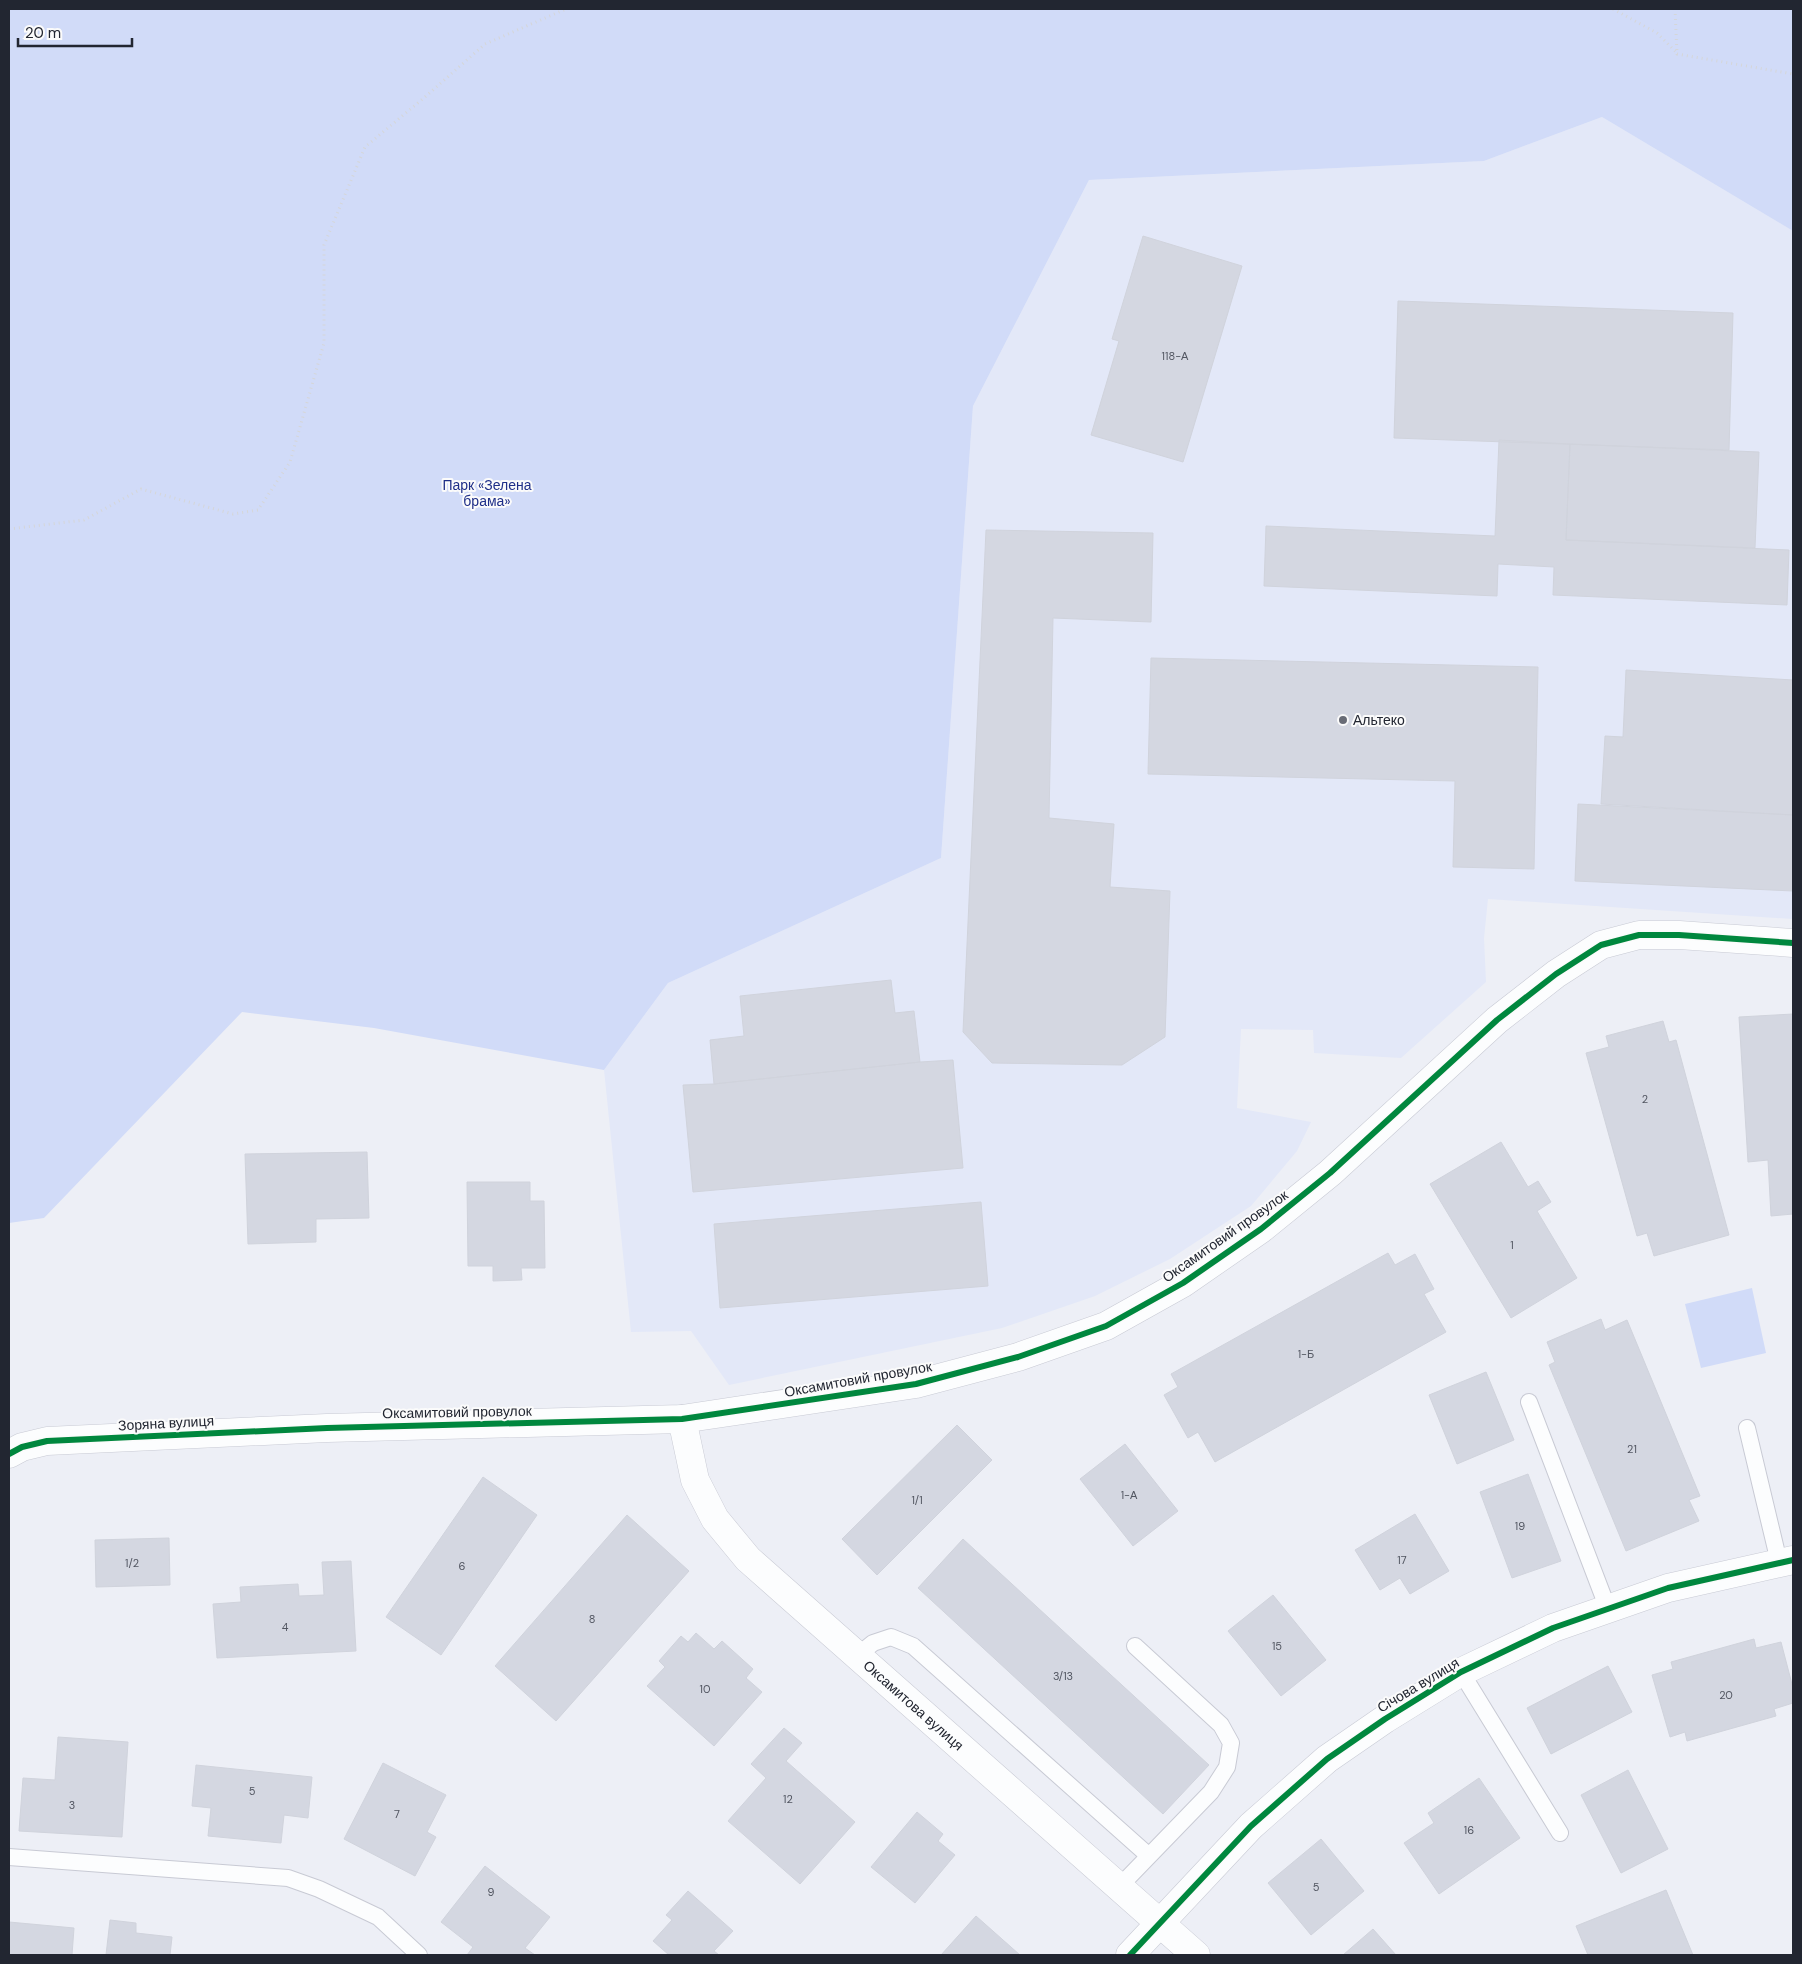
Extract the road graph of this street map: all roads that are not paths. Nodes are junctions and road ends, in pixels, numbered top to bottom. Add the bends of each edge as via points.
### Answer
1 (1793, 943) edge
2 (1528, 1402) dead end
3 (682, 1419) junction
4 (327, 1428) joint
5 (1747, 1428) dead end
6 (9, 1454) edge
7 (1786, 1561) edge
8 (1608, 1609) junction
9 (1135, 1646) dead end
10 (857, 1656) junction
11 (1461, 1672) junction
12 (1560, 1833) dead end
13 (1149, 1856) junction
14 (9, 1857) edge
15 (1119, 1887) junction
16 (1160, 1923) junction
17 (419, 1955) edge
18 (1130, 1955) edge
19 (1196, 1955) edge

1 - 3 street, Оксамитовий провулок via 1639,935 1601,945 1556,974 1496,1020 1330,1173 1261,1229 1184,1284 1106,1326 1018,1358 916,1384
2 - 8 lane
3 - 4 street, Оксамитовий провулок
3 - 10 street, Оксамитова вулиця via 695,1480 715,1519 748,1559
4 - 6 street, Зоряна вулиця via 47,1441
5 - 7 lane
7 - 8 street, Січова вулиця via 1668,1588
8 - 11 street, Січова вулиця via 1553,1628
9 - 13 lane via 1221,1725 1230,1743 1227,1767 1211,1792
10 - 13 lane via 873,1643 890,1637 914,1646
10 - 15 street, Оксамитова вулиця
11 - 12 lane
11 - 16 street, Січова вулиця via 1327,1759 1251,1826
13 - 15 lane
14 - 17 lane via 288,1878 319,1888 378,1917
15 - 16 street, Оксамитова вулиця
16 - 18 street, Січова вулиця
16 - 19 street, Оксамитова вулиця

